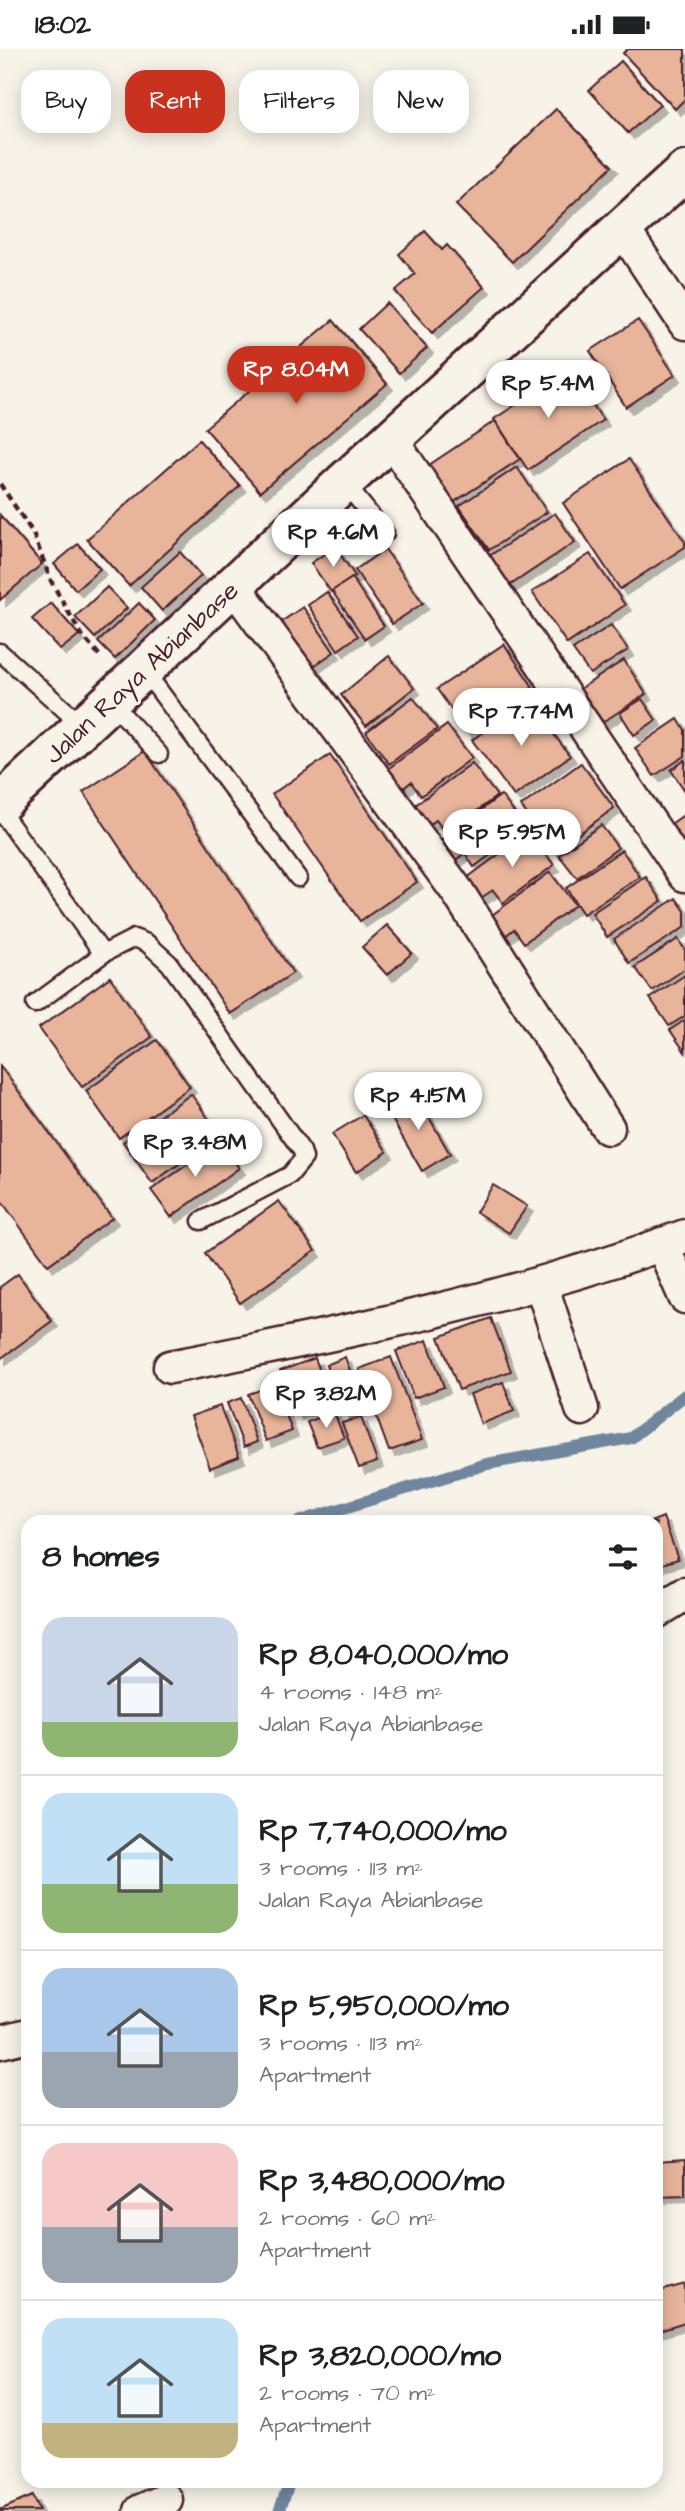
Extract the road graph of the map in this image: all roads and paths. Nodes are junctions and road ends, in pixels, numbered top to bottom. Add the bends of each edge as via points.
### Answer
1 (685, 171) edge
2 (623, 229) junction
3 (685, 323) edge
4 (391, 439) junction
5 (344, 482) junction
6 (0, 484) edge
7 (385, 533) dead end
8 (234, 586) junction
9 (0, 652) edge
10 (116, 697) junction
11 (159, 754) dead end
12 (0, 804) edge
13 (0, 810) edge
14 (685, 875) edge
15 (298, 878) dead end
16 (103, 954) junction
17 (35, 1005) dead end
18 (608, 1128) dead end
19 (201, 1221) dead end
20 (674, 1240) edge
21 (541, 1284) junction
22 (685, 1297) edge
23 (170, 1367) dead end
24 (582, 1409) dead end
25 (685, 1594) edge
26 (663, 1608) edge
27 (21, 2037) edge
28 (0, 2042) edge

1 - 2 main road, Jalan Raya Abianbase
2 - 3 street
2 - 4 main road, Jalan Raya Abianbase
4 - 5 main road, Jalan Raya Abianbase
4 - 14 street
5 - 7 lane
5 - 8 main road, Jalan Raya Abianbase
6 - 10 path via 33,533 51,581
8 - 10 main road, Jalan Raya Abianbase
8 - 18 street via 457,891
9 - 10 lane
10 - 11 lane
10 - 12 main road, Jalan Raya Abianbase
10 - 15 lane
13 - 16 lane
16 - 17 lane
16 - 19 lane via 134,938 169,963 302,1151 304,1158 290,1175
20 - 21 street
20 - 22 street
21 - 23 street via 369,1328
21 - 24 street
25 - 26 street
27 - 28 street

